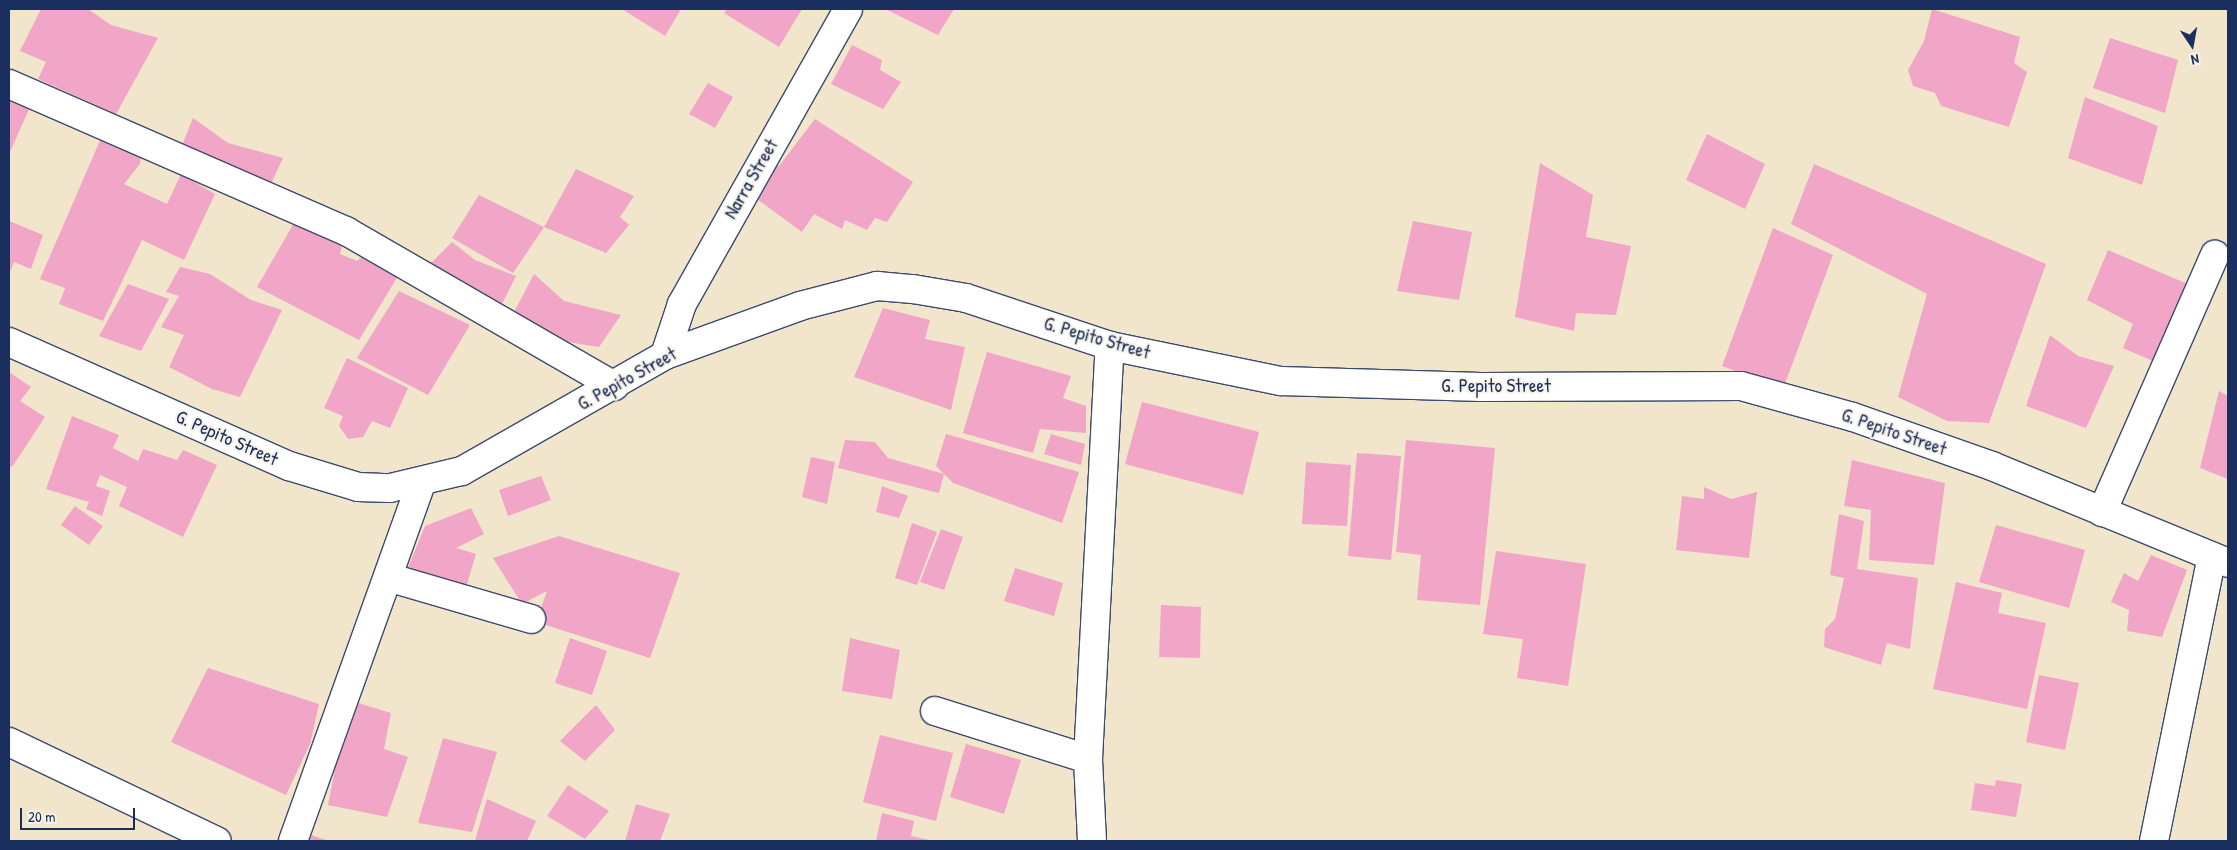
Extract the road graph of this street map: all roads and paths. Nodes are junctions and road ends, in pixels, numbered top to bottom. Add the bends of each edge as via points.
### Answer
1 (848, 9) edge
2 (9, 84) edge
3 (2215, 256) dead end
4 (9, 342) edge
5 (1110, 346) junction
6 (665, 354) junction
7 (614, 386) junction
8 (421, 483) junction
9 (2102, 512) junction
10 (2220, 560) edge
11 (391, 578) junction
12 (531, 619) dead end
13 (935, 710) dead end
14 (9, 742) edge
15 (1088, 758) junction
16 (217, 841) edge
17 (293, 841) edge
18 (1092, 841) edge
19 (2154, 841) edge

1 - 6 street, Narra Street via 682,304
2 - 7 street via 346,231
3 - 9 street
4 - 8 street, G. Pepito Street via 289,466 358,487
5 - 6 street, G. Pepito Street via 966,298 878,286 800,306
5 - 9 street, G. Pepito Street via 1281,381 1481,388 1741,386 1872,424
5 - 15 street
6 - 7 street, G. Pepito Street
7 - 8 street, G. Pepito Street via 462,471
8 - 11 street
9 - 10 street, G. Pepito Street
10 - 19 street
11 - 12 street
11 - 17 street
13 - 15 street
14 - 16 street
15 - 18 street

